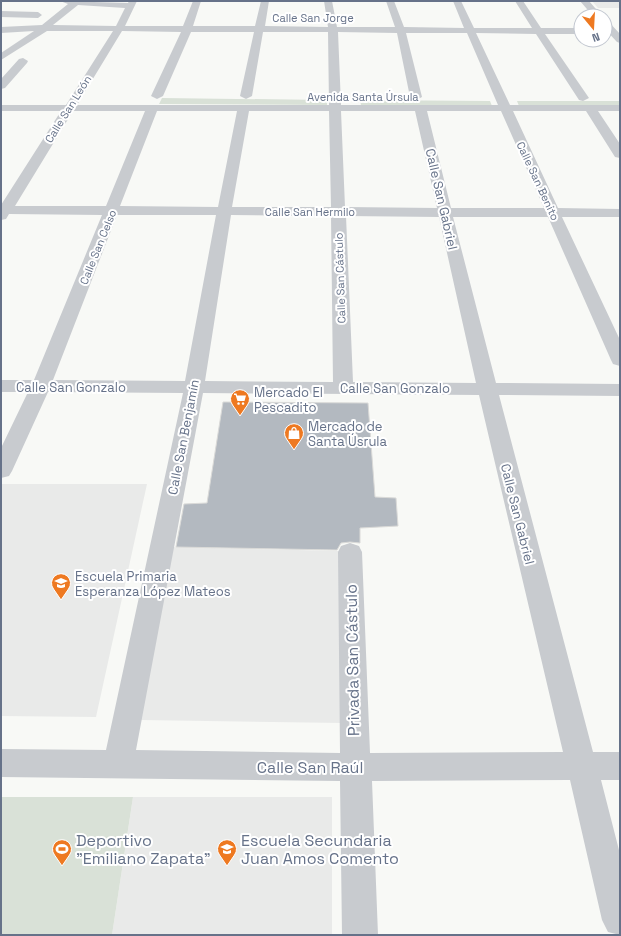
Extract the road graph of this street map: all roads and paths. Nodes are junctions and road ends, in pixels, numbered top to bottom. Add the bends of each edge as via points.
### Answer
1 (64, 1) edge
2 (197, 1) edge
3 (265, 1) edge
4 (328, 1) edge
5 (390, 1) edge
6 (457, 1) edge
7 (519, 1) edge
8 (76, 2) edge
9 (131, 4) edge
10 (12, 8) dead end
11 (2, 14) edge
12 (57, 16) junction
13 (45, 28) junction
14 (118, 29) junction
15 (187, 29) junction
16 (1, 30) edge
17 (259, 30) junction
18 (333, 30) junction
19 (401, 31) junction
20 (471, 31) junction
21 (540, 31) junction
22 (573, 31) edge
23 (613, 32) edge
24 (620, 40) edge
25 (1, 57) edge
26 (23, 61) dead end
27 (1, 86) edge
28 (172, 96) dead end
29 (312, 97) dead end
30 (583, 98) junction
31 (620, 98) edge
32 (246, 99) junction
33 (155, 102) junction
34 (334, 102) junction
35 (418, 102) junction
36 (502, 102) junction
37 (1, 108) edge
38 (68, 108) junction
39 (590, 108) junction
40 (620, 108) edge
41 (620, 154) edge
42 (113, 210) junction
43 (224, 211) junction
44 (2, 212) edge
45 (338, 212) junction
46 (445, 213) junction
47 (553, 213) junction
48 (620, 213) edge
49 (620, 360) edge
50 (1, 386) edge
51 (41, 386) junction
52 (194, 387) junction
53 (343, 388) junction
54 (487, 388) junction
55 (620, 390) edge
56 (1, 471) edge
57 (350, 552) dead end
58 (1, 763) edge
59 (118, 765) junction
60 (581, 766) junction
61 (620, 766) edge
62 (354, 767) junction
63 (620, 920) edge
64 (360, 935) edge

1 - 8 street
2 - 15 street, Calle San Celso
3 - 17 street, Calle San Benjamín
4 - 18 street, Calle San Cástulo
5 - 19 street, Calle San Gabriel
6 - 20 street, Calle San Benito
7 - 21 street
8 - 9 street
8 - 12 street
9 - 14 street, Calle San León
10 - 11 street
11 - 12 street
12 - 13 street
13 - 14 street, Calle San Jorge
13 - 16 street, Calle San Jorge
13 - 25 street
14 - 15 street, Calle San Jorge
14 - 38 street, Calle San León
15 - 17 street, Calle San Jorge
15 - 33 street, Calle San Celso
17 - 18 street, Calle San Jorge
17 - 32 street, Calle San Benjamín
18 - 19 street, Calle San Jorge
18 - 34 street, Calle San Cástulo
19 - 20 street, Calle San Jorge
19 - 35 street, Calle San Gabriel
20 - 21 street, Calle San Jorge
20 - 36 street, Calle San Benito
21 - 22 street, Calle San Jorge
21 - 30 street
23 - 24 street
26 - 27 street
28 - 33 street, Avenida Santa Úrsula
29 - 34 street, Avenida Santa Úrsula
30 - 31 street, Avenida Santa Úrsula
30 - 36 street, Avenida Santa Úrsula
32 - 33 street, Avenida Santa Úrsula
32 - 34 street, Avenida Santa Úrsula
32 - 43 street, Calle San Benjamín
33 - 38 street, Avenida Santa Úrsula
33 - 42 street, Calle San Celso
34 - 35 street, Avenida Santa Úrsula
34 - 45 street, Calle San Cástulo
35 - 36 street, Avenida Santa Úrsula
35 - 46 street, Calle San Gabriel
36 - 39 street, Avenida Santa Úrsula
36 - 47 street, Calle San Benito
37 - 38 street, Avenida Santa Úrsula
38 - 44 street, Calle San León
39 - 40 street, Avenida Santa Úrsula
39 - 41 street
42 - 43 street, Calle San Hermilo
42 - 44 street, Calle San Hermilo
42 - 51 street, Calle San Celso
43 - 45 street, Calle San Hermilo
43 - 52 street, Calle San Benjamín
45 - 46 street, Calle San Hermilo
45 - 53 street, Calle San Cástulo
46 - 47 street, Calle San Hermilo
46 - 54 street, Calle San Gabriel
47 - 48 street, Calle San Hermilo
47 - 49 street, Calle San Benito
50 - 51 street, Calle San Gonzalo
51 - 52 street, Calle San Gonzalo
51 - 56 street, Calle San Celso
52 - 53 street, Calle San Gonzalo
52 - 59 street, Calle San Benjamín
53 - 54 street, Calle San Gonzalo
54 - 55 street, Calle San Gonzalo
54 - 60 street, Calle San Gabriel
57 - 62 street, Privada San Cástulo
58 - 59 street, Calle San Raúl
59 - 62 street, Calle San Raúl
60 - 61 street, Calle San Raúl
60 - 62 street, Calle San Raúl
60 - 63 street, Calle San Gabriel
62 - 64 street

